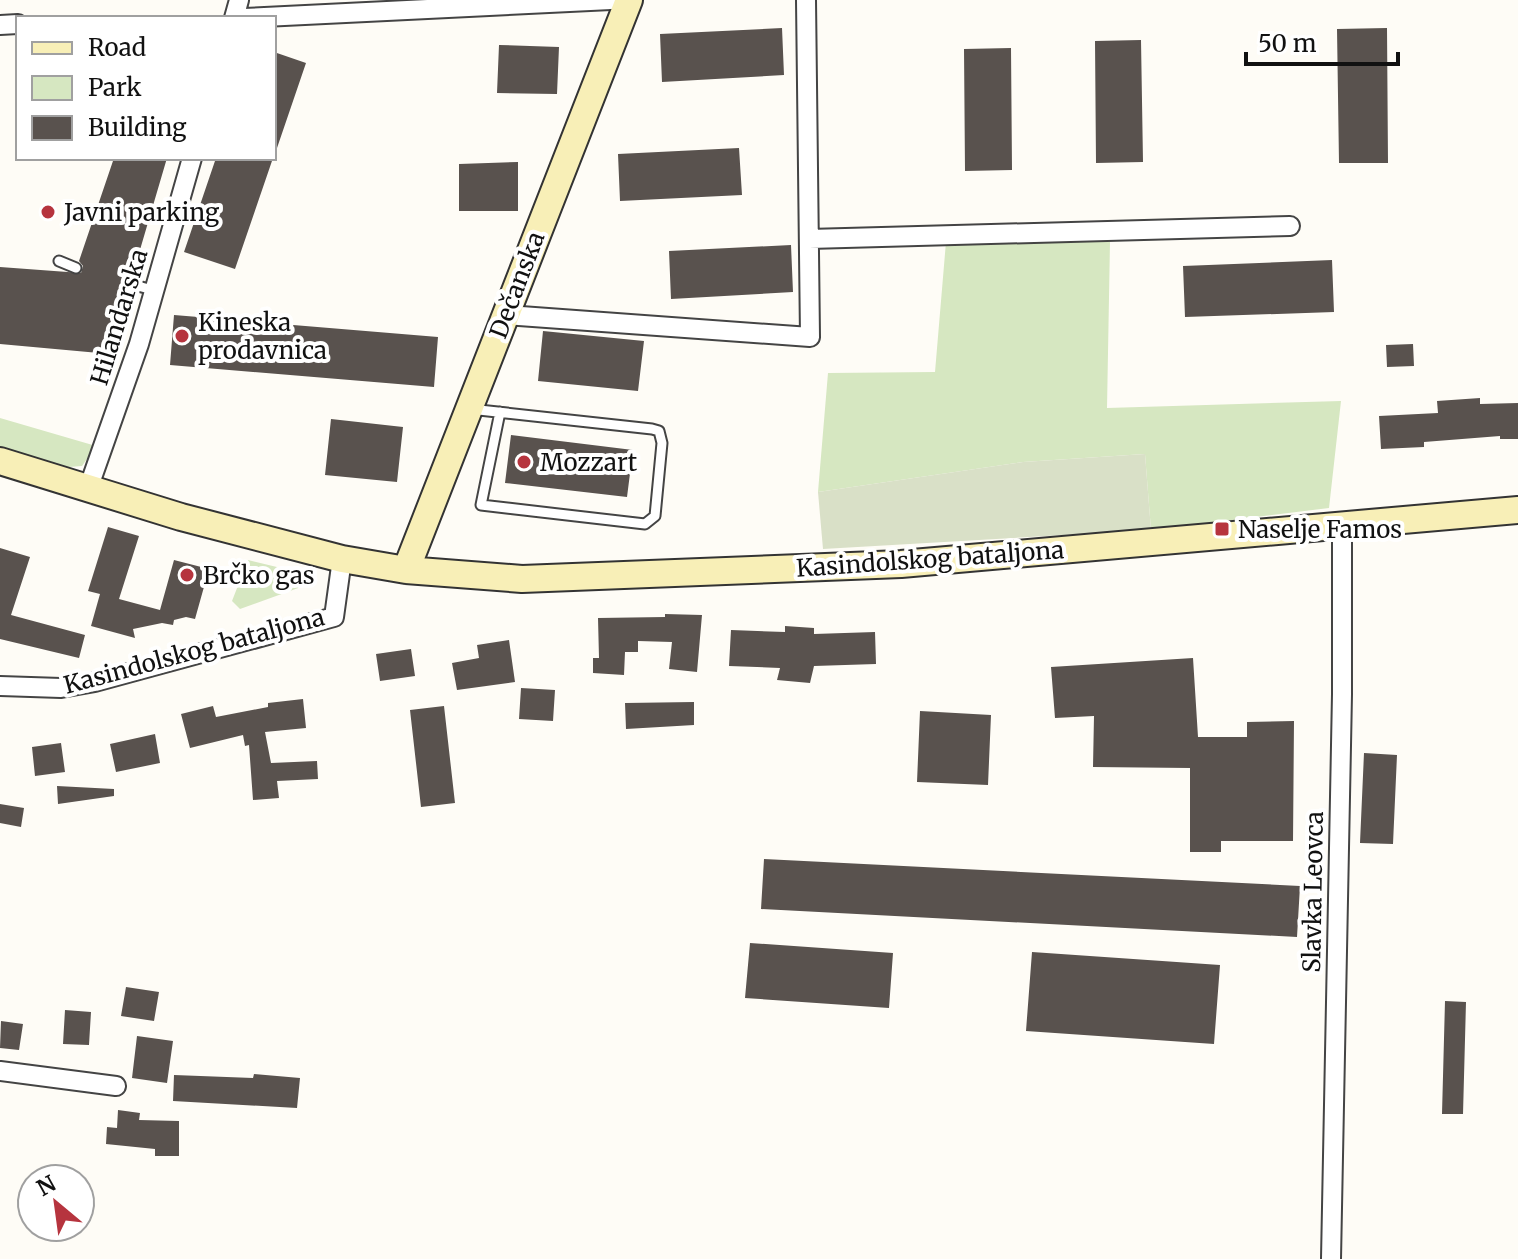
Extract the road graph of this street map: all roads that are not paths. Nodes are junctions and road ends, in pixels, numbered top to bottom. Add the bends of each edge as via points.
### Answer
1 (611, 0) edge
2 (629, 0) edge
3 (806, 0) edge
4 (276, 16) edge
5 (191, 160) edge
6 (1290, 226) dead end
7 (809, 239) junction
8 (59, 261) dead end
9 (76, 268) dead end
10 (130, 284) dead end
11 (153, 290) junction
12 (506, 315) junction
13 (469, 409) junction
14 (500, 412) junction
15 (0, 461) edge
16 (88, 489) junction
17 (1518, 510) edge
18 (1342, 527) junction
19 (342, 559) junction
20 (406, 570) junction
21 (0, 686) edge
22 (0, 1071) edge
23 (116, 1086) dead end
24 (1331, 1259) edge

1 - 4 street
2 - 12 street, Dečanska
3 - 7 street
5 - 11 street, Hilandarska
6 - 7 street
7 - 12 street via 810,337
8 - 9 lane
10 - 11 lane
11 - 16 street, Hilandarska
12 - 13 street, Dečanska
13 - 14 lane
13 - 20 street, Dečanska
14 - 14 lane via 659,431 655,516 645,524 481,505
15 - 16 street, Kasindolskog bataljona
16 - 19 street, Kasindolskog bataljona
17 - 18 street, Kasindolskog bataljona
18 - 20 street, Kasindolskog bataljona via 901,564 522,579
18 - 24 street, Slavka Leovca
19 - 20 street, Kasindolskog bataljona
19 - 21 street, Kasindolskog bataljona via 334,617 95,682 38,689
22 - 23 street

